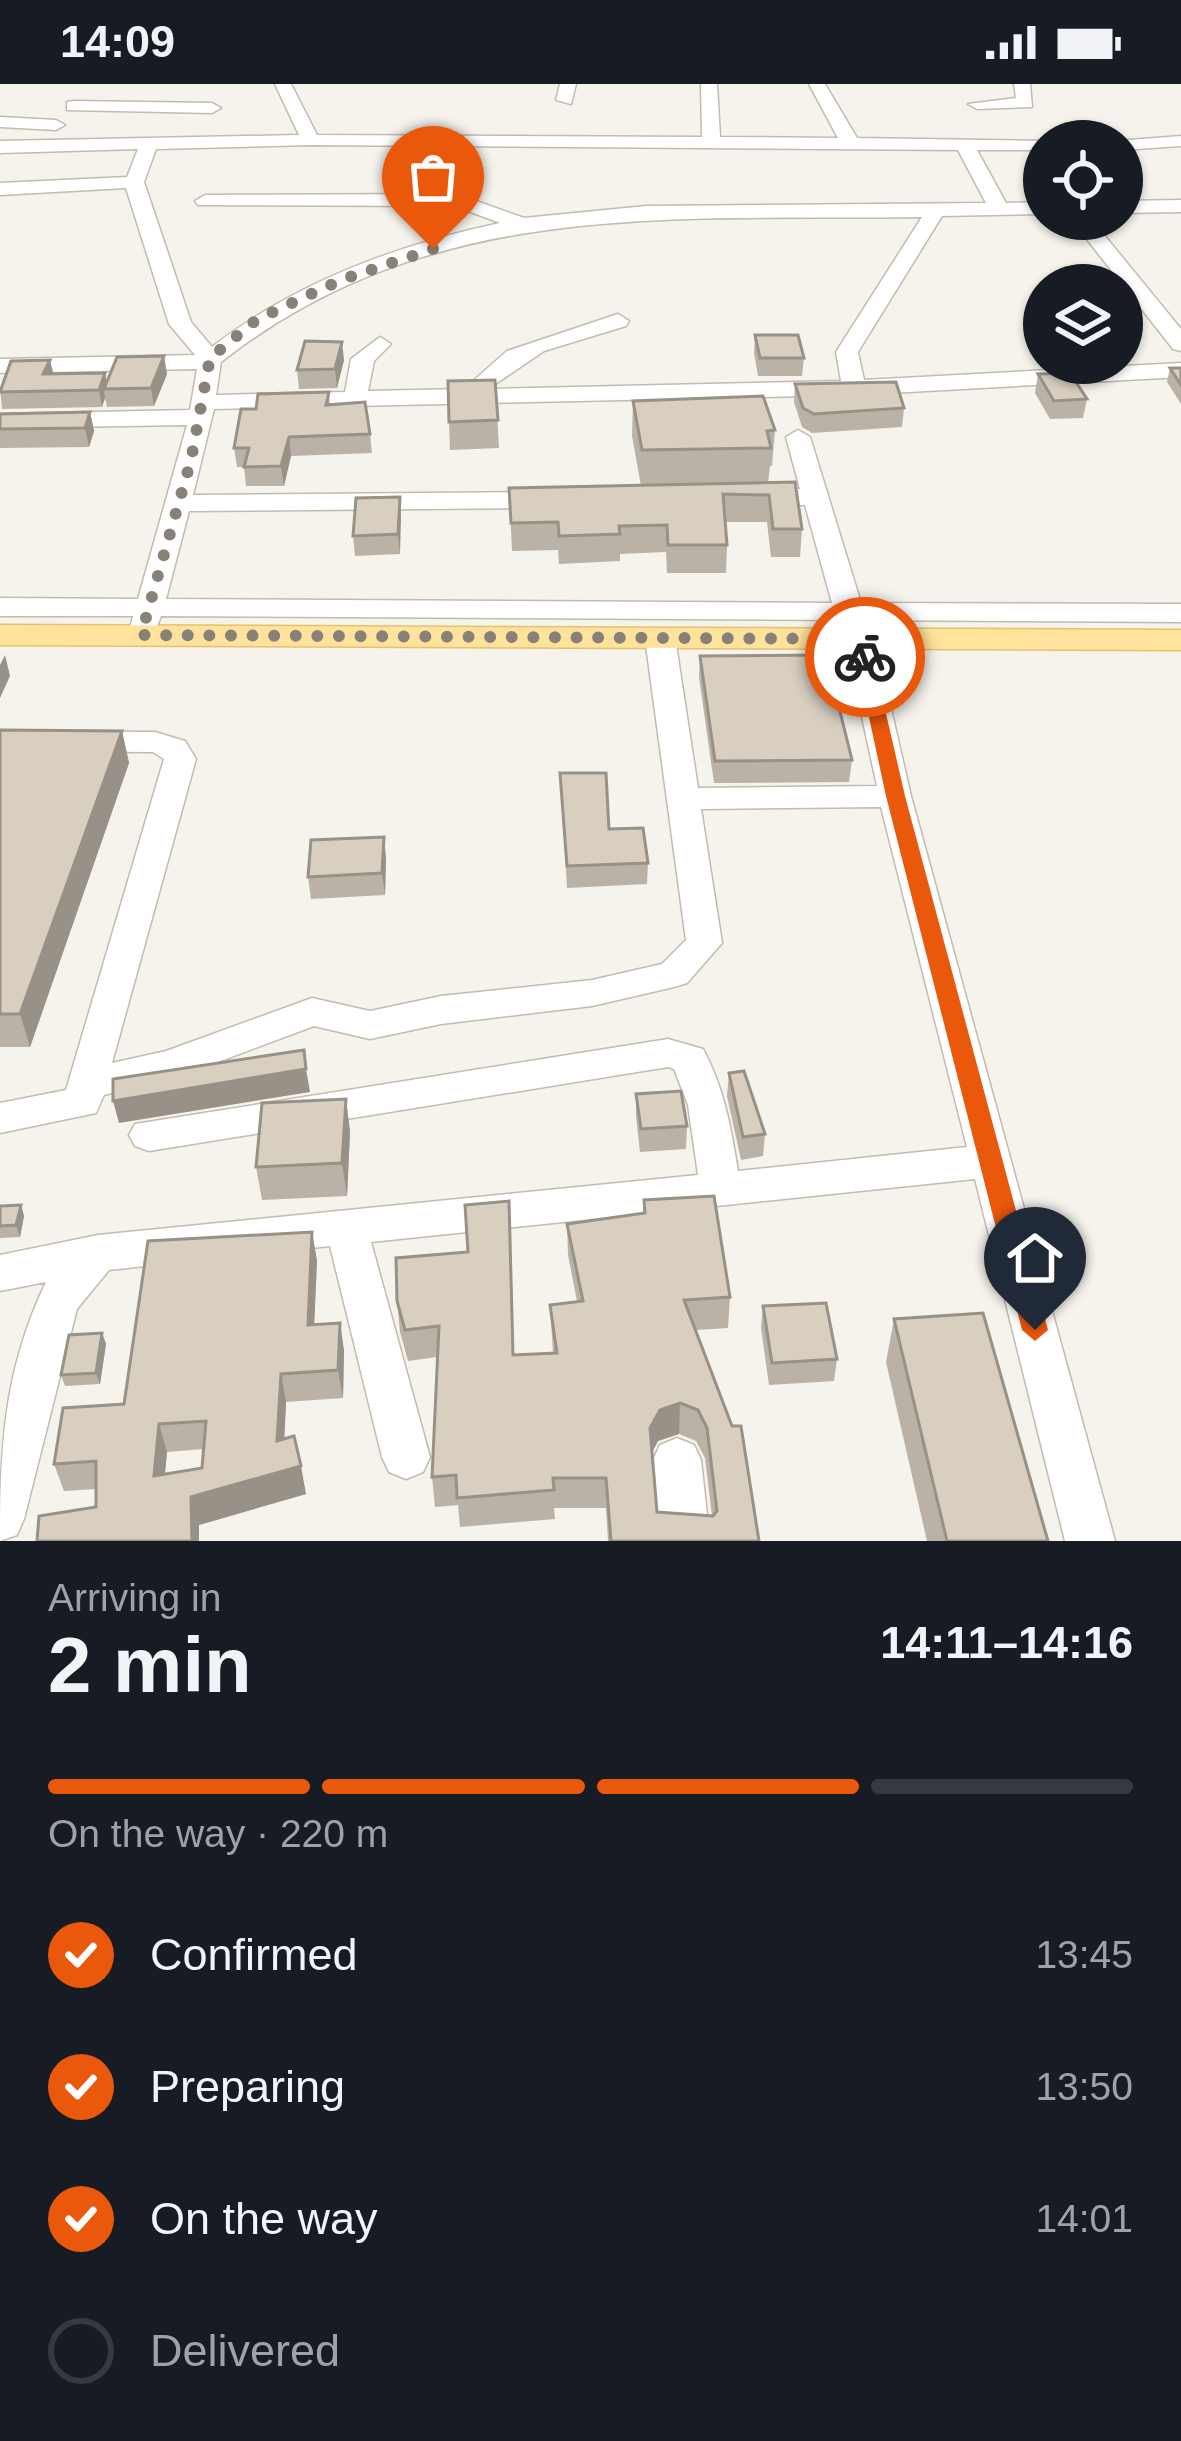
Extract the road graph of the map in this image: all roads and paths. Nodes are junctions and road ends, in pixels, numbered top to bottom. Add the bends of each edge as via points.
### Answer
1 (91, 84) edge
2 (283, 84) edge
3 (709, 84) edge
4 (817, 84) edge
5 (971, 84) edge
6 (1022, 84) edge
7 (977, 104) junction
8 (73, 106) junction
9 (212, 108) dead end
10 (0, 122) edge
11 (56, 125) junction
12 (310, 140) junction
13 (1181, 141) edge
14 (148, 144) junction
15 (1143, 144) edge
16 (988, 145) junction
17 (1023, 145) edge
18 (44, 146) junction
19 (711, 146) junction
20 (852, 146) junction
21 (965, 146) junction
22 (0, 147) edge
23 (134, 182) junction
24 (0, 189) edge
25 (205, 201) dead end
26 (1181, 206) edge
27 (1143, 207) edge
28 (1023, 208) edge
29 (999, 209) junction
30 (936, 210) junction
31 (525, 225) junction
32 (1098, 240) edge
33 (618, 321) dead end
34 (380, 344) dead end
35 (1181, 344) edge
36 (0, 345) edge
37 (204, 354) junction
38 (0, 366) edge
39 (1181, 370) edge
40 (854, 388) junction
41 (764, 390) junction
42 (470, 397) junction
43 (355, 399) junction
44 (203, 410) junction
45 (771, 418) edge
46 (0, 421) edge
47 (798, 437) dead end
48 (816, 497) junction
49 (722, 498) edge
50 (580, 499) edge
51 (180, 503) junction
52 (0, 607) edge
53 (1181, 613) edge
54 (146, 621) junction
55 (855, 625) junction
56 (0, 635) edge
57 (660, 638) junction
58 (1181, 640) edge
59 (0, 741) edge
60 (895, 796) junction
61 (685, 799) junction
62 (87, 1084) junction
63 (0, 1118) edge
64 (149, 1135) dead end
65 (992, 1161) junction
66 (720, 1186) junction
67 (346, 1226) junction
68 (98, 1253) junction
69 (0, 1273) edge
70 (406, 1457) dead end
71 (677, 1460) dead end
72 (0, 1519) edge
73 (685, 1541) edge
74 (1090, 1541) edge

1 - 8 street
2 - 12 street
3 - 19 street
4 - 20 street
5 - 7 street
6 - 7 street via 1026,103
7 - 16 street
8 - 9 street
8 - 11 street
10 - 11 street
11 - 18 street
12 - 14 street
12 - 19 street
13 - 15 street
14 - 18 street
14 - 23 street
16 - 17 street
16 - 21 street
18 - 22 street
19 - 20 street
20 - 21 street
21 - 29 street
23 - 24 street
23 - 37 street via 180,324
25 - 31 street via 458,200
26 - 27 street
28 - 29 street
29 - 30 street
30 - 31 street via 629,212
30 - 40 street via 847,352
31 - 37 street via 341,280
32 - 35 street
33 - 42 street via 504,364
34 - 43 street via 363,359
36 - 37 street
37 - 38 street
37 - 44 street
39 - 40 street
40 - 41 street
41 - 42 street
41 - 45 street
42 - 43 street
43 - 44 street
44 - 46 street
44 - 51 street
47 - 48 street
48 - 49 street
48 - 55 street
50 - 51 street
51 - 54 street
52 - 54 street
53 - 55 street
54 - 55 street
54 - 56 main road
54 - 57 main road
55 - 57 main road
55 - 58 main road
55 - 60 street
57 - 61 street
59 - 62 street via 154,742 180,759
60 - 61 street
60 - 65 street
61 - 62 street via 704,943 674,974 370,1025 312,1012 172,1064
62 - 63 street via 82,1102
64 - 66 street via 668,1053 688,1059 701,1078
65 - 66 street
65 - 74 street
66 - 67 street
67 - 68 street
67 - 70 street
68 - 69 street
68 - 72 street via 67,1283 55,1310
71 - 73 street

